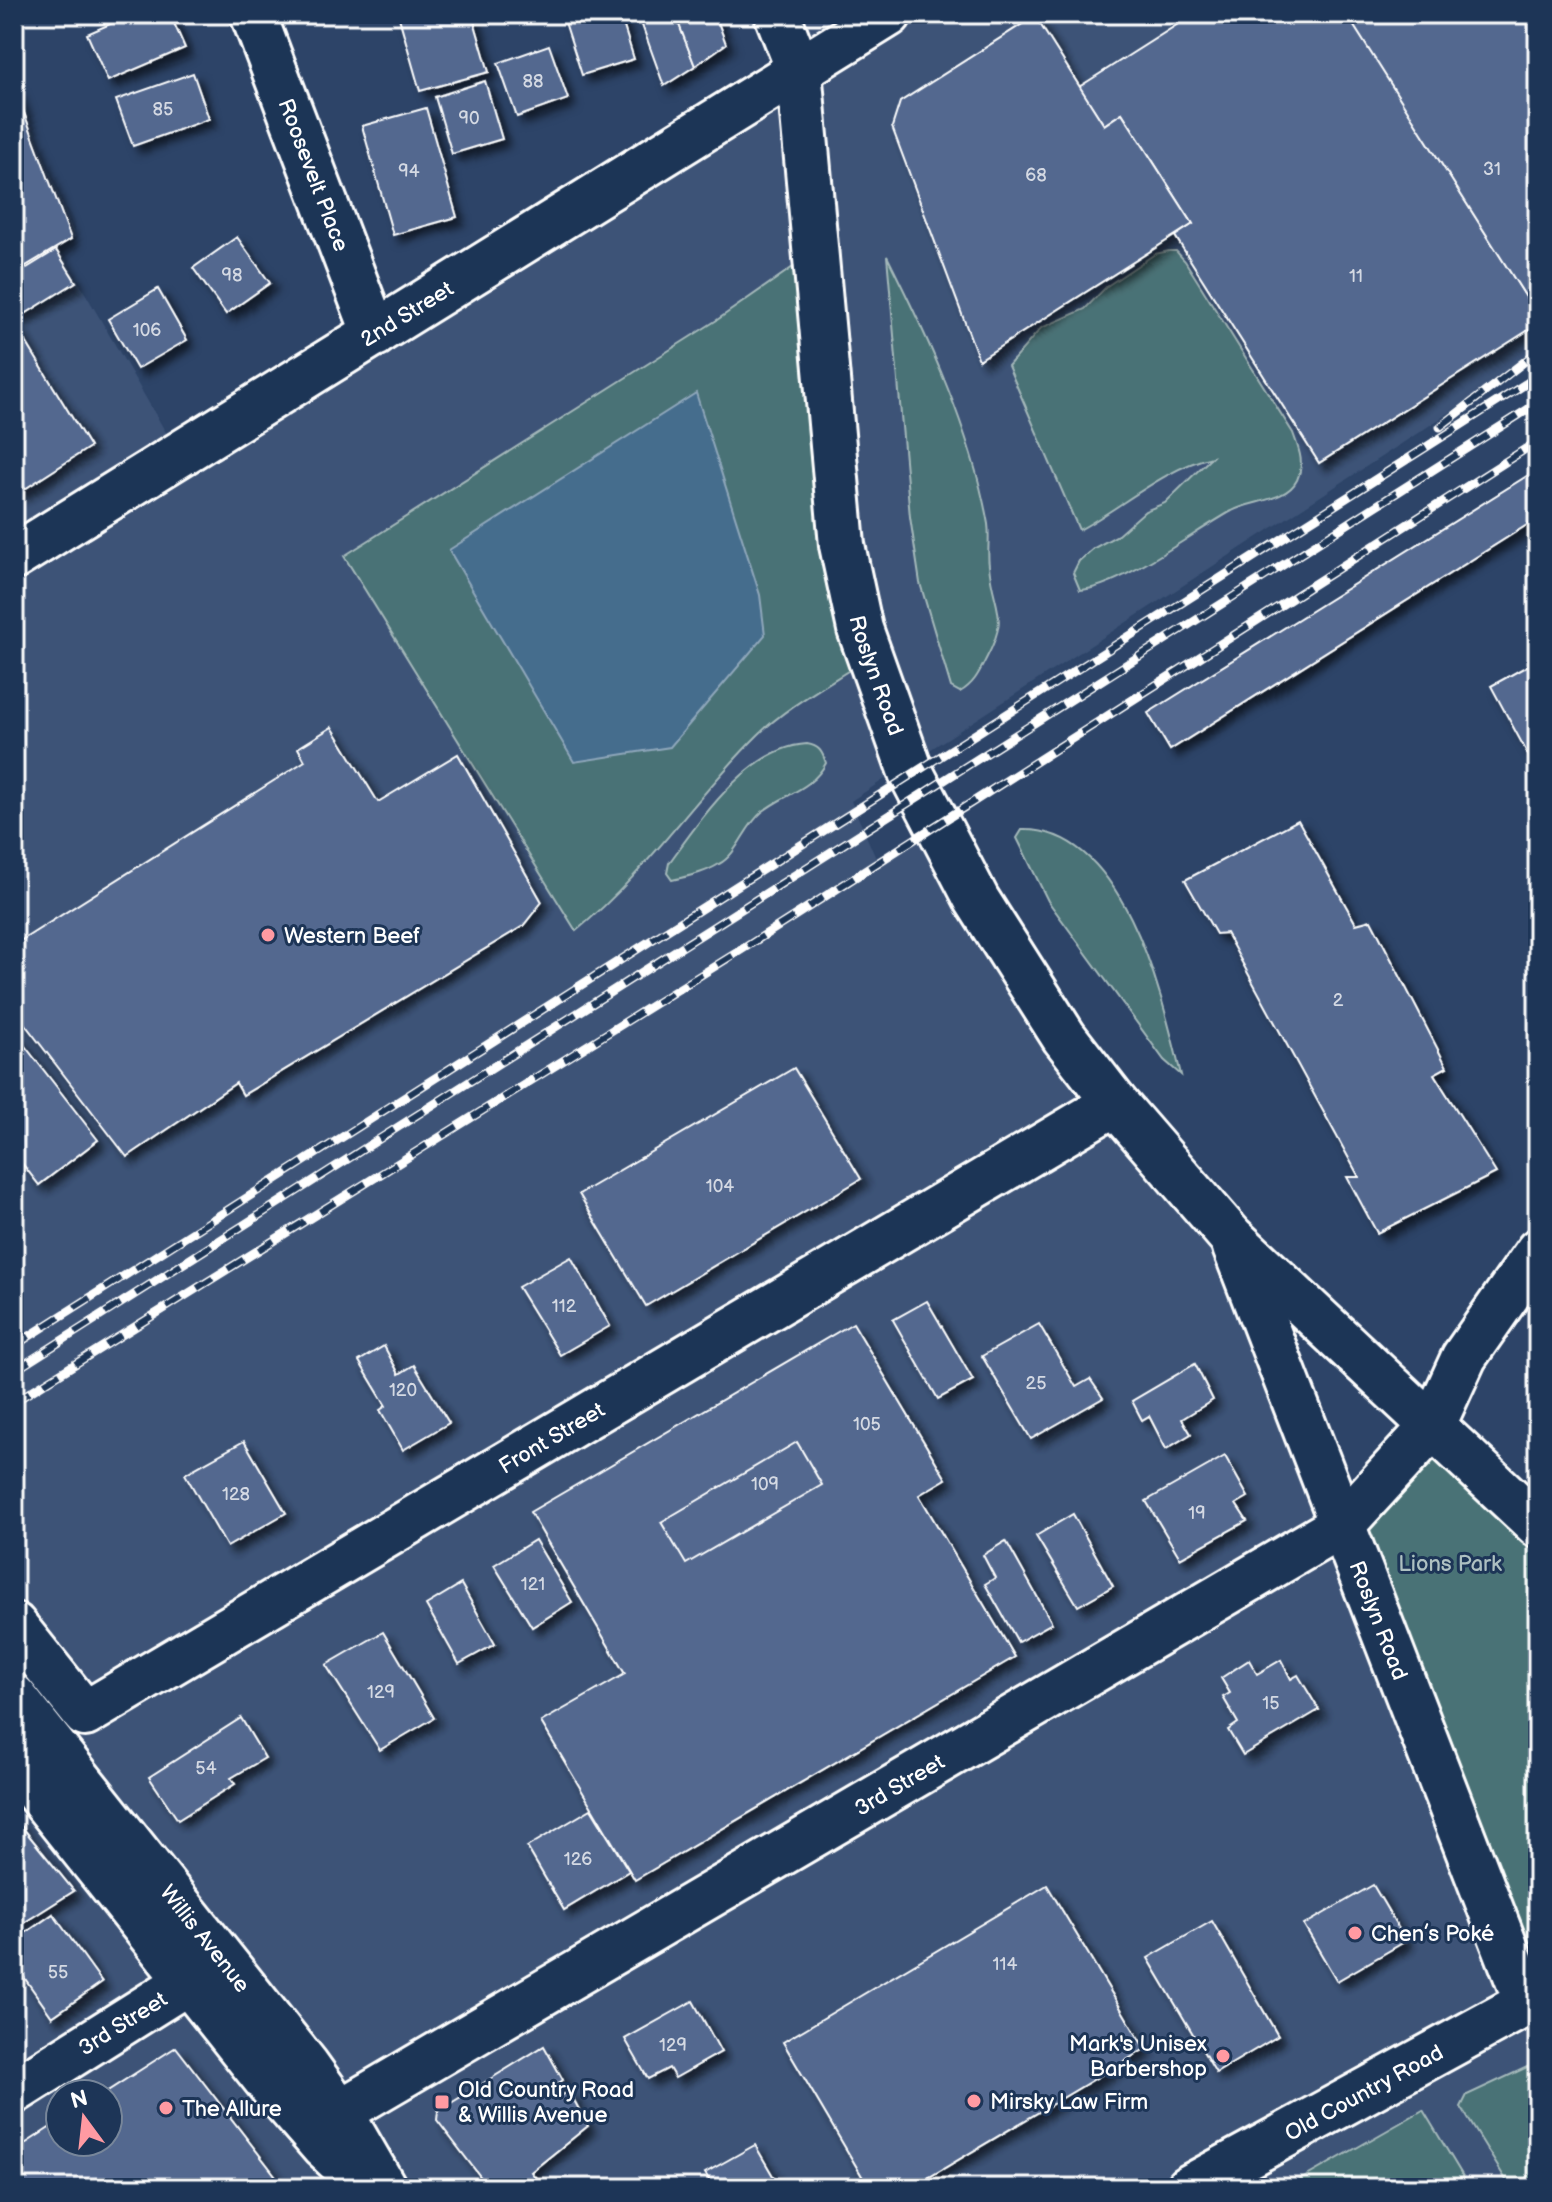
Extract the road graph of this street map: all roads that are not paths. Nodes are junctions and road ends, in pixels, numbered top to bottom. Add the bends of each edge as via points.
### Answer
1 (253, 14) edge
2 (777, 14) edge
3 (889, 14) edge
4 (799, 70) junction
5 (375, 334) junction
6 (14, 557) edge
7 (1115, 1103) junction
8 (1231, 1237) junction
9 (1538, 1251) edge
10 (1538, 1302) edge
11 (1464, 1357) junction
12 (1432, 1427) junction
13 (1342, 1525) junction
14 (1538, 1525) edge
15 (14, 1625) edge
16 (14, 1697) edge
17 (14, 1763) edge
18 (189, 1981) junction
19 (1532, 2000) edge
20 (14, 2091) edge
21 (340, 2112) junction
22 (368, 2188) edge
23 (384, 2188) edge
24 (1188, 2188) edge

1 - 5 street, Roosevelt Place
2 - 4 street, Roslyn Road
3 - 4 street, 2nd Street
4 - 5 street, 2nd Street
4 - 7 street, Roslyn Road via 842,545 868,658 912,775 952,855 1023,976
5 - 6 street, 2nd Street
7 - 8 street, Roslyn Road
7 - 15 street, Front Street via 85,1714
8 - 12 street, Roslyn Road
8 - 13 street, Roslyn Road
9 - 11 street, 3rd Street
10 - 11 street
11 - 12 street, 3rd Street
12 - 13 street, 3rd Street
12 - 14 street, Roslyn Road
13 - 19 street, Roslyn Road
13 - 21 street, 3rd Street
16 - 21 street, Willis Avenue
17 - 18 street, Willis Avenue
18 - 20 street, 3rd Street
18 - 22 street, Willis Avenue via 271,2086
19 - 24 street, Old Country Road
21 - 23 street, Willis Avenue

